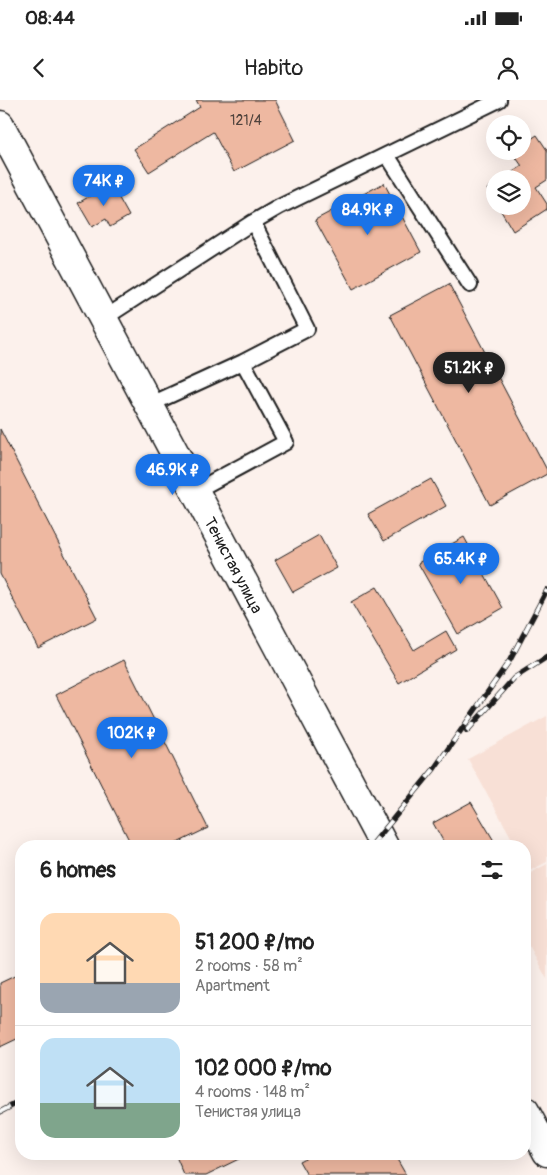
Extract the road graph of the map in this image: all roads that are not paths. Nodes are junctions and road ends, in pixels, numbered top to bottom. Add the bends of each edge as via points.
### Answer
1 (499, 100) edge
2 (0, 125) edge
3 (387, 154) junction
4 (253, 222) junction
5 (470, 286) dead end
6 (103, 319) junction
7 (242, 362) junction
8 (149, 405) junction
9 (195, 492) junction
10 (381, 840) edge
11 (531, 1122) edge
12 (547, 1152) edge

1 - 3 lane
2 - 6 main road, Тенистая улица
3 - 4 lane
3 - 5 lane
4 - 6 lane
4 - 7 lane via 307,330
6 - 8 main road, Тенистая улица
7 - 8 lane
7 - 9 lane via 286,442
8 - 9 main road, Тенистая улица
9 - 10 main road, Тенистая улица
11 - 12 main road

